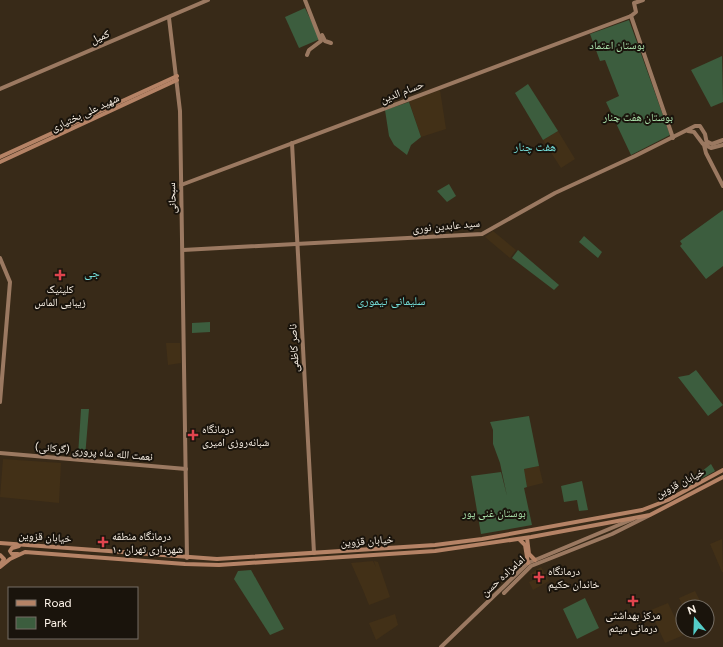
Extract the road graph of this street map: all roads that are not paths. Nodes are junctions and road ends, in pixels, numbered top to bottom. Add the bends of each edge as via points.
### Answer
1 (208, 0) edge
2 (306, 0) edge
3 (643, 0) edge
4 (631, 16) junction
5 (169, 18) junction
6 (620, 20) junction
7 (634, 25) junction
8 (331, 43) dead end
9 (307, 55) dead end
10 (177, 78) junction
11 (0, 89) edge
12 (688, 131) junction
13 (673, 138) junction
14 (723, 140) edge
15 (35, 143) junction
16 (292, 143) junction
17 (706, 144) junction
18 (723, 145) edge
19 (0, 157) edge
20 (0, 162) edge
21 (181, 185) junction
22 (723, 186) edge
23 (298, 244) junction
24 (183, 250) junction
25 (0, 258) edge
26 (0, 402) edge
27 (0, 453) edge
28 (186, 469) junction
29 (723, 470) edge
30 (723, 476) edge
31 (632, 512) junction
32 (650, 515) junction
33 (633, 519) junction
34 (527, 538) junction
35 (518, 539) junction
36 (0, 540) edge
37 (2, 543) edge
38 (25, 544) junction
39 (53, 547) junction
40 (52, 553) junction
41 (314, 553) junction
42 (19, 554) junction
43 (0, 555) edge
44 (187, 558) junction
45 (535, 560) junction
46 (528, 563) junction
47 (0, 567) edge
48 (504, 593) dead end
49 (442, 647) edge

1 - 5 main road, کمیل
2 - 8 main road via 324,40
2 - 9 main road via 321,41 309,50
3 - 4 main road via 634,4 636,12
4 - 6 main road, حسام الدین
4 - 7 main road
5 - 10 main road, سبحانی
5 - 11 main road, کمیل
6 - 7 main road
6 - 16 main road, حسام الدین
7 - 13 main road
10 - 15 main road, شهید علی بختیاری
10 - 21 main road, سبحانی
12 - 13 main road, سید عابدین نوری
12 - 17 main road via 694,132
12 - 17 main road via 700,126
13 - 23 main road, سید عابدین نوری via 555,193 482,234
14 - 17 main road
15 - 19 main road, شهید علی بختیاری
15 - 20 main road, شهید علی بختیاری
16 - 21 main road, حسام الدین
16 - 23 main road, ناصر کاظمی
17 - 18 main road via 711,148
17 - 22 main road via 706,153
21 - 24 main road, سبحانی
23 - 24 main road, سید عابدین نوری
23 - 41 main road, ناصر کاظمی
24 - 28 main road, سبحانی
25 - 26 main road via 10,283
27 - 28 main road, نعمت الله شاه پروری (گرکانی)
28 - 44 main road, سبحانی
29 - 31 main road, خیابان قزوین via 656,505
30 - 32 main road, خیابان قزوین
31 - 33 main road
31 - 41 main road, خیابان قزوین via 458,543
32 - 33 main road, خیابان قزوین
32 - 48 main road, امامزاده حسن via 612,534 531,566
33 - 34 main road, خیابان قزوین
33 - 45 main road, امامزاده حسن
34 - 35 main road, خیابان قزوین
34 - 45 main road via 530,556
35 - 40 main road, خیابان قزوین via 435,551 219,565
35 - 46 main road via 525,545
36 - 37 main road
37 - 38 main road, خیابان قزوین
38 - 39 main road, خیابان قزوین
38 - 42 main road via 10,550 12,554
39 - 40 main road
39 - 44 main road, خیابان قزوین
40 - 42 main road, خیابان قزوین
41 - 44 main road, خیابان قزوین via 217,559
42 - 47 main road
43 - 47 main road via 4,559
45 - 46 main road, امامزاده حسن
46 - 49 main road, امامزاده حسن

